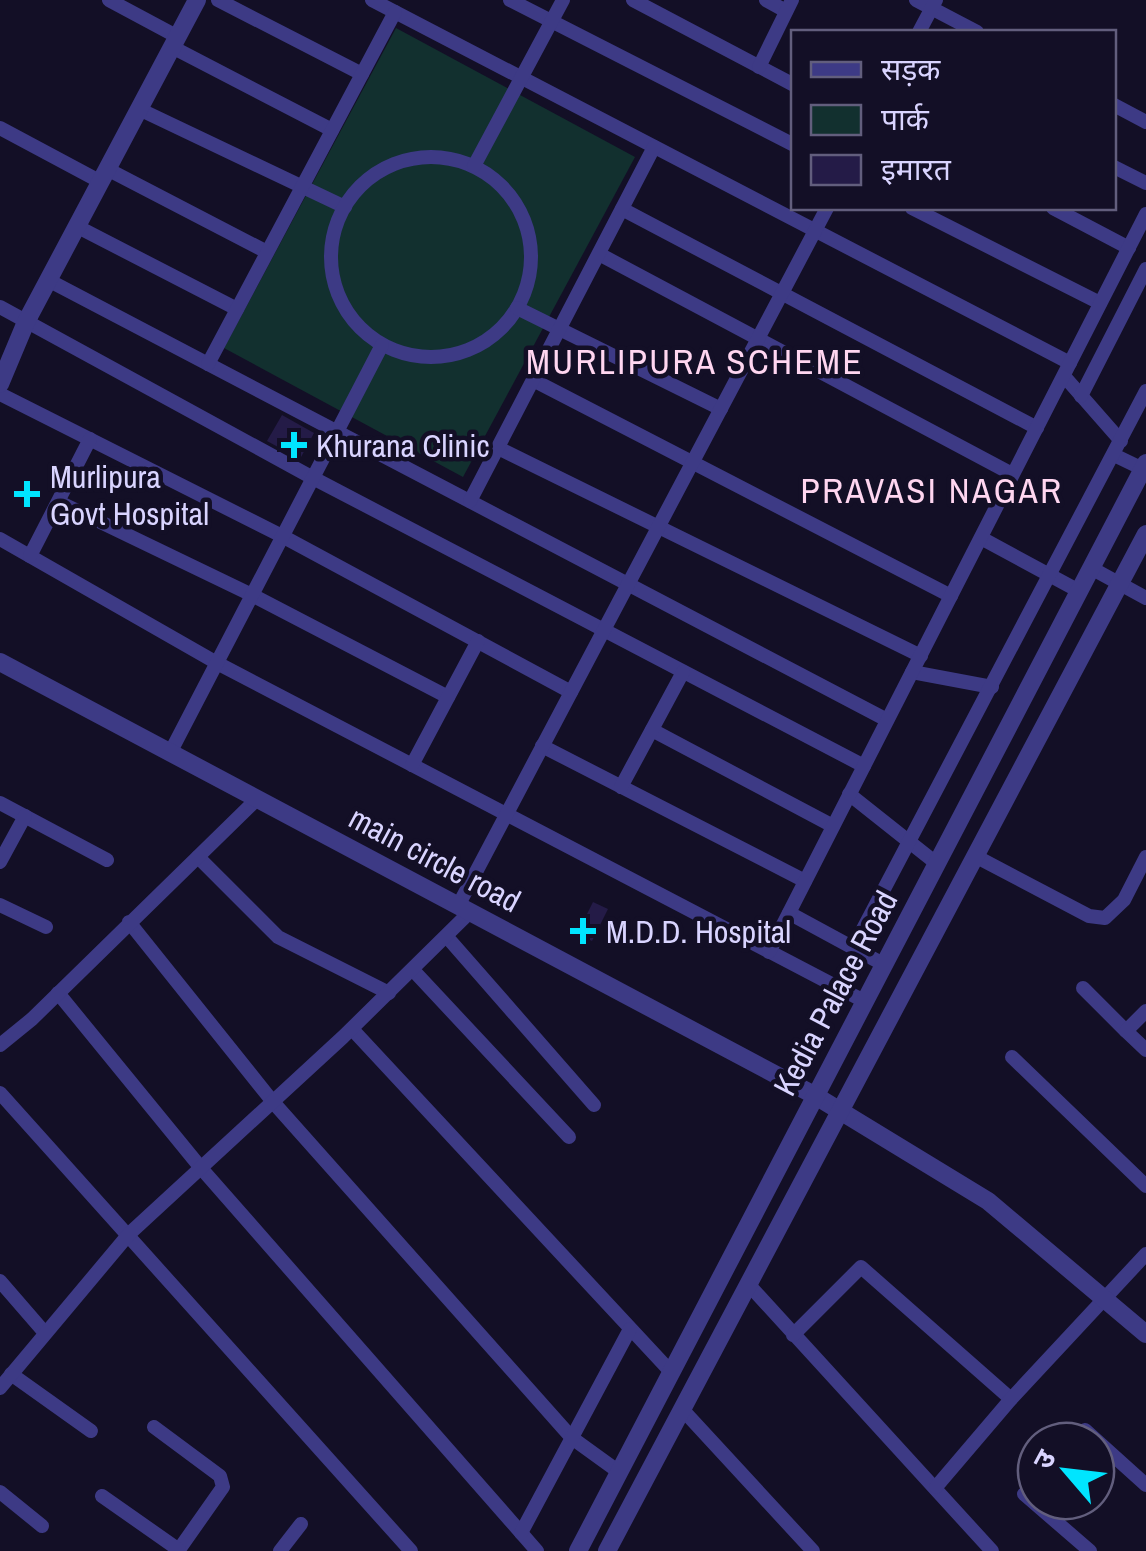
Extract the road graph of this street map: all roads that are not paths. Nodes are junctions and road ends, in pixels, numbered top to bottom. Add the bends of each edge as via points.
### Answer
1 (109, 0) edge
2 (197, 0) edge
3 (218, 0) edge
4 (372, 0) edge
5 (510, 0) edge
6 (563, 0) edge
7 (633, 0) edge
8 (766, 0) edge
9 (916, 0) edge
10 (934, 4) edge
11 (789, 6) edge
12 (394, 12) junction
13 (551, 22) junction
14 (920, 30) edge
15 (974, 30) edge
16 (175, 42) junction
17 (759, 67) junction
18 (362, 74) junction
19 (521, 78) junction
20 (791, 83) edge
21 (1116, 106) edge
22 (141, 110) junction
23 (1146, 122) edge
24 (332, 130) junction
25 (2, 134) edge
26 (791, 143) edge
27 (654, 147) junction
28 (474, 166) junction
29 (1116, 168) edge
30 (105, 176) junction
31 (1146, 183) edge
32 (302, 187) junction
33 (345, 207) junction
34 (622, 209) junction
35 (826, 210) edge
36 (921, 210) edge
37 (1057, 210) edge
38 (1146, 214) edge
39 (78, 226) junction
40 (814, 230) junction
41 (1129, 248) junction
42 (267, 252) junction
43 (599, 254) junction
44 (1146, 268) edge
45 (48, 280) junction
46 (780, 295) junction
47 (1130, 300) junction
48 (1100, 303) junction
49 (1146, 305) edge
50 (0, 308) edge
51 (518, 308) junction
52 (238, 309) junction
53 (26, 322) junction
54 (560, 328) junction
55 (757, 339) junction
56 (382, 345) junction
57 (208, 364) junction
58 (1067, 370) junction
59 (533, 380) junction
60 (0, 384) edge
61 (1146, 391) edge
62 (0, 394) edge
63 (1081, 396) junction
64 (720, 408) junction
65 (1037, 428) junction
66 (337, 431) junction
67 (90, 439) junction
68 (498, 448) junction
69 (1118, 448) junction
70 (692, 463) junction
71 (1144, 466) edge
72 (1012, 474) junction
73 (312, 478) junction
74 (470, 501) junction
75 (61, 503) junction
76 (658, 526) junction
77 (1146, 534) edge
78 (282, 536) junction
79 (981, 538) junction
80 (0, 540) edge
81 (30, 556) junction
82 (1091, 568) junction
83 (1051, 576) junction
84 (628, 584) junction
85 (1119, 584) junction
86 (1079, 591) junction
87 (252, 594) junction
88 (951, 596) junction
89 (1146, 598) edge
90 (603, 630) junction
91 (478, 642) junction
92 (921, 656) junction
93 (0, 662) edge
94 (216, 663) junction
95 (683, 672) junction
96 (912, 672) junction
97 (992, 687) junction
98 (571, 692) junction
99 (448, 697) junction
100 (888, 720) junction
101 (652, 730) junction
102 (542, 746) junction
103 (170, 753) junction
104 (412, 765) junction
105 (864, 766) junction
106 (622, 786) junction
107 (850, 794) junction
108 (257, 799) junction
109 (0, 802) edge
110 (506, 814) junction
111 (25, 816) junction
112 (834, 826) junction
113 (912, 842) junction
114 (976, 856) junction
115 (1146, 857) edge
116 (198, 858) junction
117 (107, 860) dead end
118 (0, 862) edge
119 (936, 863) junction
120 (805, 882) junction
121 (0, 905) edge
122 (464, 909) junction
123 (789, 914) junction
124 (130, 922) junction
125 (46, 927) dead end
126 (448, 937) junction
127 (854, 948) junction
128 (769, 952) junction
129 (884, 964) junction
130 (413, 970) junction
131 (1083, 988) dead end
132 (58, 993) junction
133 (389, 994) junction
134 (864, 1001) junction
135 (1146, 1011) edge
136 (352, 1029) junction
137 (1126, 1031) junction
138 (0, 1044) edge
139 (1146, 1050) edge
140 (1012, 1056) dead end
141 (0, 1093) edge
142 (814, 1095) junction
143 (273, 1102) junction
144 (594, 1105) dead end
145 (841, 1111) junction
146 (570, 1137) dead end
147 (201, 1168) junction
148 (1146, 1186) edge
149 (130, 1234) junction
150 (1146, 1254) edge
151 (0, 1281) edge
152 (748, 1285) junction
153 (1106, 1298) junction
154 (630, 1328) junction
155 (45, 1333) junction
156 (1146, 1334) edge
157 (793, 1335) junction
158 (671, 1372) junction
159 (11, 1374) junction
160 (0, 1388) edge
161 (1011, 1398) junction
162 (682, 1409) junction
163 (154, 1427) dead end
164 (91, 1431) dead end
165 (572, 1438) junction
166 (1116, 1458) edge
167 (619, 1472) junction
168 (1146, 1486) edge
169 (936, 1488) junction
170 (0, 1492) edge
171 (102, 1496) dead end
172 (1055, 1521) edge
173 (301, 1524) dead end
174 (42, 1526) dead end
175 (521, 1533) junction
176 (179, 1550) edge
177 (610, 1550) edge
178 (280, 1551) edge
179 (412, 1551) edge
180 (537, 1551) edge
181 (578, 1551) edge
182 (813, 1551) edge
183 (992, 1551) edge
184 (1090, 1551) edge

1 - 16 street
2 - 16 street
3 - 18 street
4 - 12 street
5 - 13 street
6 - 13 street
7 - 17 street
8 - 11 street
9 - 10 street
10 - 14 street
10 - 15 street
11 - 17 street
12 - 18 street
12 - 19 street
13 - 19 street
13 - 26 street
16 - 22 street
16 - 24 street
17 - 20 street
18 - 24 street
19 - 27 street
19 - 28 street
21 - 23 street
22 - 30 street
22 - 32 street
24 - 32 street
25 - 30 street
27 - 34 street
27 - 40 street
28 - 33 street via 446,158 399,162 359,188
28 - 51 street via 506,192 526,227 531,254
29 - 31 street
30 - 39 street
30 - 42 street
32 - 33 street
32 - 42 street
33 - 56 street via 332,250 335,284 348,314
34 - 43 street
34 - 46 street
35 - 40 street
36 - 48 street
37 - 41 street
38 - 41 street
39 - 45 street
39 - 52 street
40 - 46 street
40 - 58 street
41 - 48 street
42 - 52 street
43 - 54 street
43 - 55 street
44 - 47 street
45 - 53 street
45 - 57 street
46 - 55 street
46 - 65 street
47 - 49 street
47 - 63 street
48 - 58 street
50 - 53 street
51 - 54 street
51 - 56 street via 502,328 457,354 431,358
52 - 57 street
53 - 60 street
53 - 73 street
54 - 59 street
54 - 64 street
55 - 64 street
55 - 72 street
56 - 66 street
57 - 66 street
58 - 63 street
58 - 65 street
59 - 68 street
59 - 70 street
61 - 69 street
62 - 67 street
63 - 69 street
64 - 70 street
65 - 72 street
66 - 73 street
66 - 74 street
67 - 75 street
67 - 78 street
68 - 74 street
68 - 76 street
69 - 71 street
69 - 83 street
70 - 76 street
70 - 88 street
71 - 82 street, Kedia Palace Road
72 - 79 street
73 - 78 street
73 - 90 street
74 - 84 street
75 - 81 street
75 - 87 street
76 - 84 street
76 - 92 street
77 - 85 street, Kedia Palace Road
78 - 87 street
78 - 91 street
79 - 83 street
79 - 88 street
80 - 81 street
81 - 94 street
82 - 85 street
82 - 86 street, Kedia Palace Road
83 - 86 street
83 - 97 street
84 - 90 street
84 - 100 street
85 - 89 street
85 - 114 street, Kedia Palace Road
86 - 119 street, Kedia Palace Road
87 - 94 street
87 - 99 street
88 - 92 street
90 - 95 street
90 - 98 street
91 - 98 street
91 - 99 street
92 - 96 street
93 - 103 street, main circle road
94 - 103 street
94 - 104 street
95 - 101 street
95 - 105 street
96 - 97 street
96 - 100 street
97 - 113 street
98 - 102 street
99 - 104 street
100 - 105 street
101 - 106 street
101 - 112 street
102 - 106 street
102 - 110 street
103 - 108 street, main circle road
104 - 110 street
105 - 107 street
106 - 120 street
107 - 112 street
107 - 113 street
108 - 116 street
108 - 122 street, main circle road
109 - 111 street
110 - 122 street
110 - 128 street
111 - 117 street
111 - 118 street
112 - 120 street
113 - 119 street
113 - 127 street
114 - 115 street via 1105,918 1124,900
114 - 145 street, Kedia Palace Road
116 - 124 street
116 - 133 street via 278,937
119 - 129 street, Kedia Palace Road
120 - 123 street
121 - 125 street
122 - 126 street
122 - 142 street, main circle road
123 - 127 street
123 - 128 street
124 - 132 street
124 - 143 street
126 - 130 street
126 - 144 street
127 - 129 street
128 - 134 street
129 - 134 street, Kedia Palace Road
130 - 133 street
130 - 146 street
131 - 137 street
132 - 138 street
132 - 147 street
133 - 136 street
134 - 142 street, Kedia Palace Road
135 - 137 street
136 - 143 street
136 - 154 street
137 - 139 street
140 - 148 street
141 - 149 street
142 - 145 street, main circle road
142 - 158 street, Kedia Palace Road
143 - 147 street
143 - 165 street
145 - 152 street, Kedia Palace Road
145 - 153 street, main circle road via 988,1201
147 - 149 street
147 - 175 street
149 - 155 street
149 - 179 street
150 - 153 street
151 - 155 street
152 - 157 street
152 - 162 street, Kedia Palace Road
153 - 156 street, main circle road
153 - 161 street
154 - 158 street
154 - 165 street
155 - 159 street
157 - 161 street via 861,1267
157 - 169 street
158 - 167 street, Kedia Palace Road
159 - 160 street
159 - 164 street
161 - 169 street
162 - 177 street, Kedia Palace Road
162 - 182 street
163 - 176 street via 220,1476 223,1488
165 - 167 street
165 - 175 street
166 - 168 street
167 - 181 street, Kedia Palace Road
169 - 183 street
170 - 174 street
171 - 176 street
172 - 184 street
173 - 178 street
175 - 180 street

